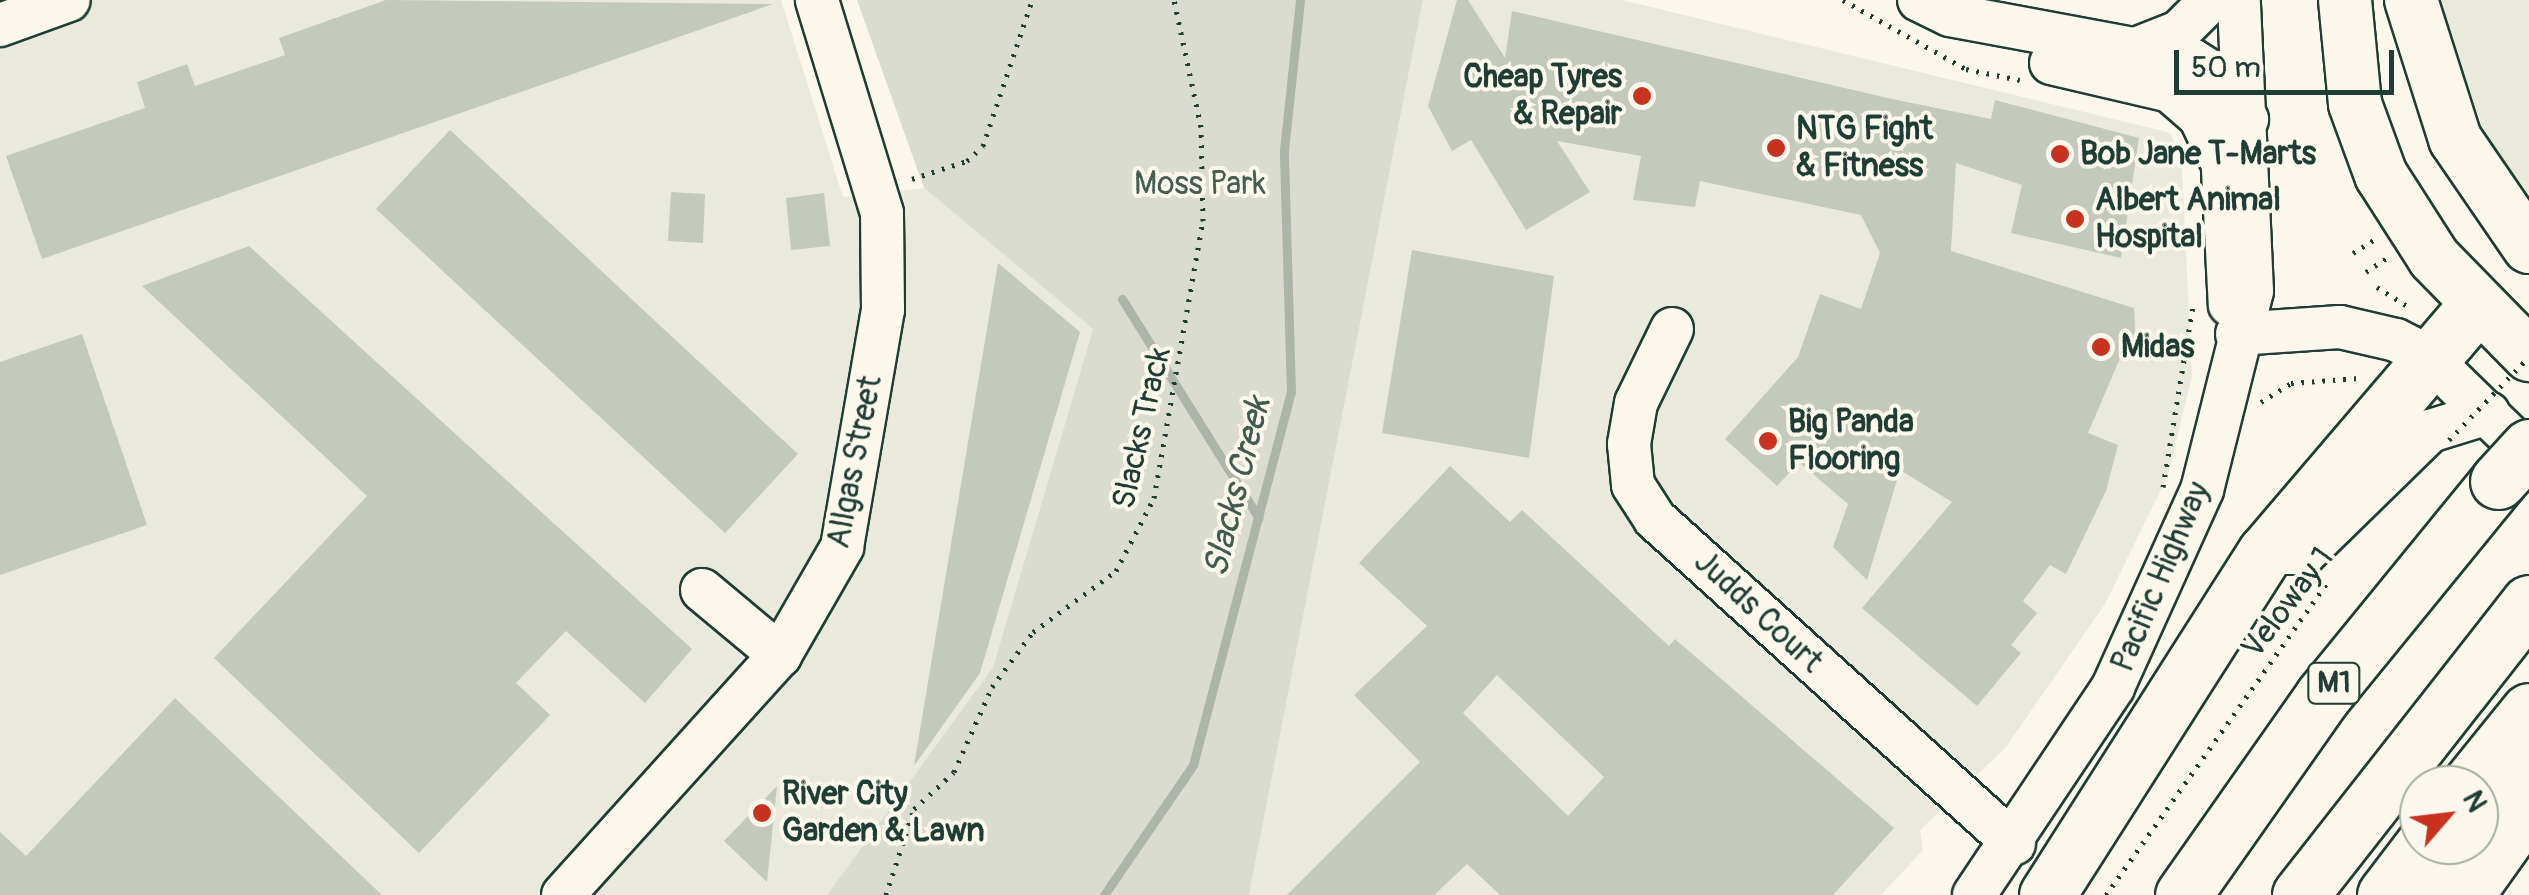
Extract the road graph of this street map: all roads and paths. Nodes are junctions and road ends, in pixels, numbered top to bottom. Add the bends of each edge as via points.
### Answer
1 (69, 0) edge
2 (817, 0) edge
3 (1032, 0) edge
4 (1174, 0) edge
5 (2213, 0) edge
6 (2239, 0) edge
7 (2345, 0) edge
8 (2411, 0) edge
9 (1934, 8) edge
10 (0, 25) edge
11 (2133, 50) junction
12 (2226, 73) junction
13 (2164, 88) junction
14 (2240, 151) junction
15 (912, 178) dead end
16 (2381, 234) dead end
17 (2529, 247) edge
18 (2353, 253) dead end
19 (2394, 254) dead end
20 (2529, 271) edge
21 (2366, 272) dead end
22 (2376, 287) dead end
23 (2194, 296) dead end
24 (2476, 305) junction
25 (1672, 329) dead end
26 (2418, 332) junction
27 (2238, 334) junction
28 (2529, 356) edge
29 (2488, 413) junction
30 (2437, 455) dead end
31 (2519, 461) edge
32 (2161, 480) dead end
33 (2265, 553) junction
34 (2336, 572) dead end
35 (702, 590) dead end
36 (2529, 603) edge
37 (780, 655) junction
38 (2529, 711) edge
39 (2484, 765) edge
40 (2529, 775) edge
41 (2499, 813) edge
42 (2529, 818) edge
43 (2014, 843) junction
44 (2408, 865) edge
45 (2457, 865) edge
46 (886, 894) edge
47 (562, 895) edge
48 (1974, 895) edge
49 (2047, 895) edge
50 (2106, 895) edge
51 (2183, 895) edge
52 (2300, 895) edge
53 (2385, 895) edge
54 (2433, 895) edge
55 (2474, 895) edge

1 - 10 street
2 - 37 street, Allgas Street via 882,214 882,310 842,547
3 - 15 path via 983,146 967,161
4 - 46 path, Slacks Track via 1201,127 1203,221 1173,402 1136,542 1116,570 1033,632 992,687 954,772 914,809
5 - 11 street via 2180,32
5 - 12 street
6 - 12 street
7 - 24 main road via 2351,83 2371,152 2416,233
8 - 17 main road via 2455,138
9 - 11 street
9 - 13 street via 1994,50
11 - 12 street
12 - 13 street
12 - 14 street, Pacific Highway
13 - 14 street
14 - 27 street, Pacific Highway via 2252,291
16 - 18 path
19 - 21 path
20 - 24 main road
22 - 26 path
23 - 32 path via 2188,372
24 - 26 highway
24 - 28 main road
25 - 43 street, Judds Court via 1636,403 1629,444 1633,484 1656,519
26 - 27 street
26 - 29 street
26 - 33 highway
27 - 43 street, Pacific Highway via 2179,552 2113,687
28 - 30 path, bridge
29 - 31 street
29 - 33 street via 2436,426 2305,553
31 - 51 highway, M1 via 2322,697
33 - 49 highway
34 - 50 path, Veloway 1
35 - 37 street
36 - 52 highway
37 - 47 street, Allgas Street
38 - 39 highway
40 - 41 street
42 - 55 street
43 - 48 street, Pacific Highway
44 - 53 highway
45 - 54 street

